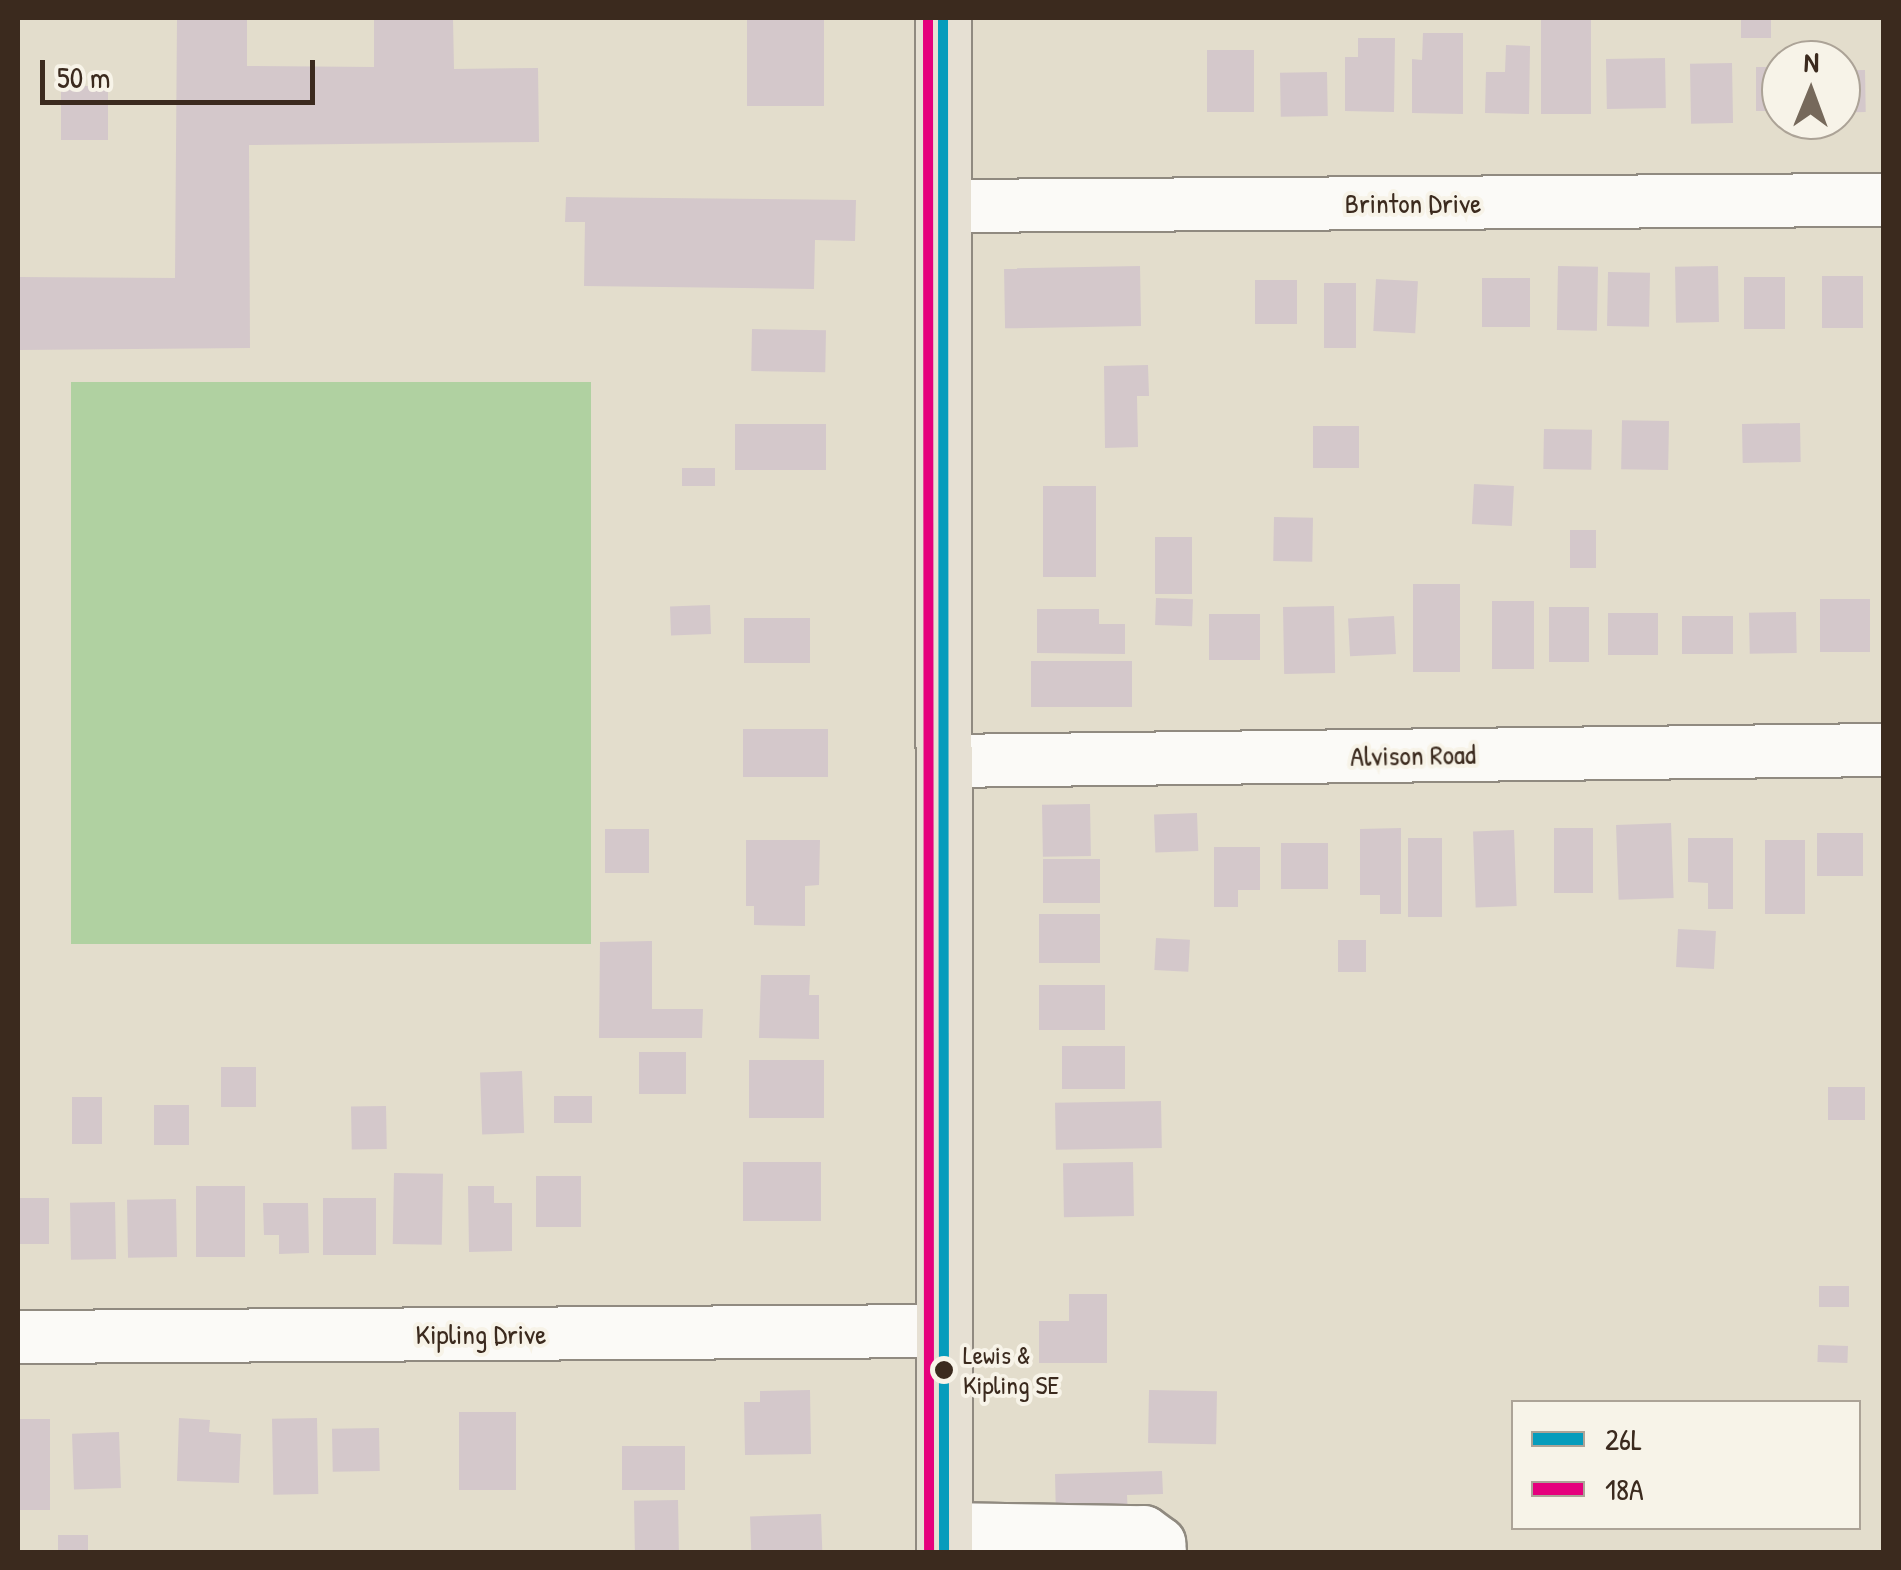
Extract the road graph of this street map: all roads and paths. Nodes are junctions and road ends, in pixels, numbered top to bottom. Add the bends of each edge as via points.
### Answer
1 (943, 18) edge
2 (1884, 200) edge
3 (943, 206) junction
4 (1884, 750) edge
5 (943, 761) junction
6 (944, 1331) junction
7 (18, 1337) edge
8 (944, 1540) edge
9 (1160, 1552) edge

1 - 3 main road
2 - 3 street, Brinton Drive
3 - 5 main road
4 - 5 street, Alvison Road
5 - 6 main road
6 - 7 street, Kipling Drive
6 - 8 main road
8 - 9 street via 1144,1532

